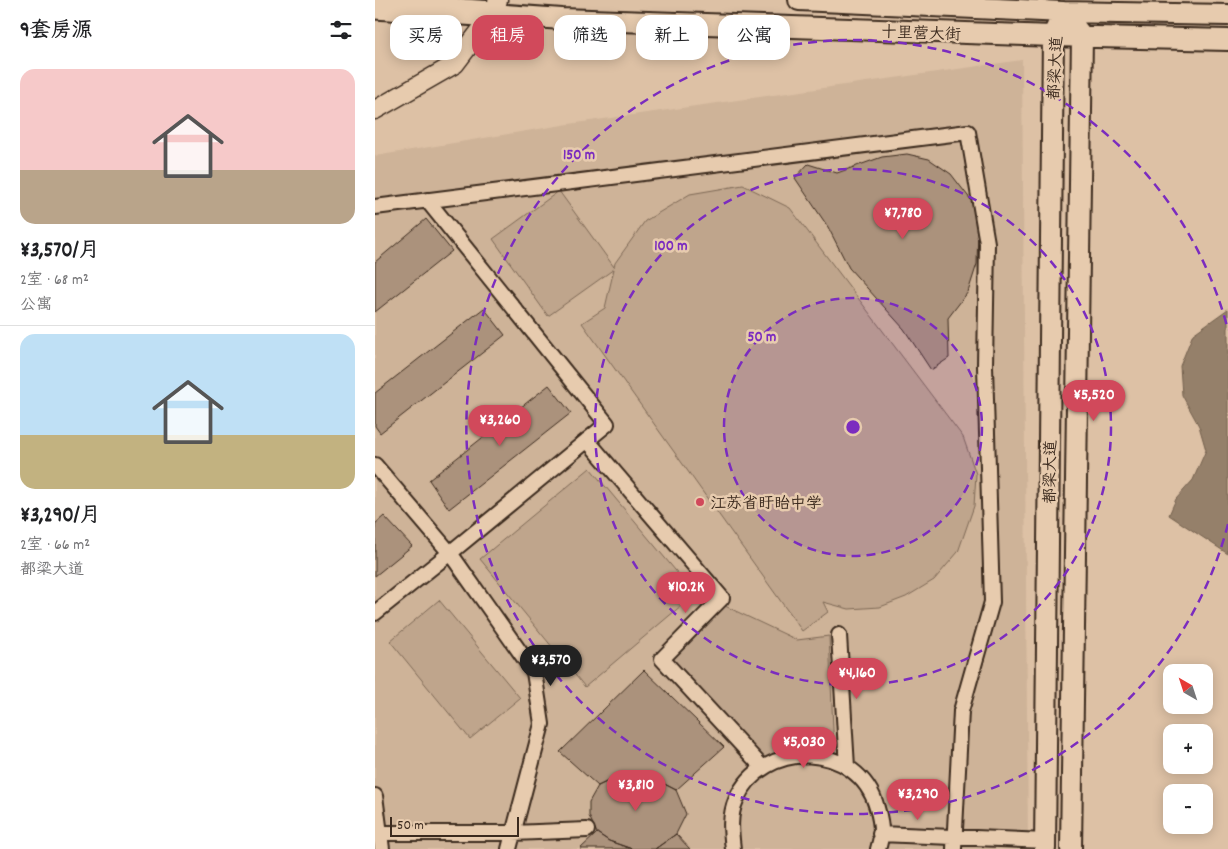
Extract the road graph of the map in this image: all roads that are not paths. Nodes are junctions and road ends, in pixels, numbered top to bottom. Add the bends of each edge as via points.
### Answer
1 (799, 0) edge
2 (375, 6) edge
3 (1063, 6) edge
4 (496, 7) edge
5 (1228, 15) edge
6 (1053, 36) junction
7 (1082, 36) junction
8 (1228, 40) edge
9 (375, 110) edge
10 (427, 200) junction
11 (375, 207) edge
12 (587, 440) junction
13 (375, 465) edge
14 (450, 553) junction
15 (375, 613) edge
16 (839, 635) dead end
17 (847, 767) junction
18 (763, 768) junction
19 (375, 796) edge
20 (587, 830) dead end
21 (513, 833) junction
22 (381, 834) junction
23 (880, 834) junction
24 (954, 842) edge
25 (1045, 845) edge
26 (381, 849) edge
27 (509, 849) edge
28 (733, 849) edge
29 (878, 849) edge
30 (1071, 849) edge

1 - 3 main road, 十里营大街
2 - 4 highway
3 - 5 main road, 十里营大街
3 - 6 main road, 都梁大道
3 - 7 main road, 都梁大道
4 - 6 main road, 十里营大街 via 562,19
4 - 9 street via 455,64
6 - 7 main road, 十里营大街
6 - 25 main road, 都梁大道
7 - 8 main road, 十里营大街
7 - 30 main road, 都梁大道
10 - 11 street
10 - 12 street via 607,424
10 - 24 street via 969,132 987,243 985,366 992,602 961,711
12 - 14 street
12 - 18 street via 722,598 662,659
13 - 14 street
14 - 15 street
14 - 21 street via 534,672 542,724
16 - 17 street
17 - 18 street via 817,755 792,755
17 - 23 street via 861,777 874,798 881,821
18 - 28 street via 749,779 736,800 730,825
19 - 22 street
20 - 21 street
21 - 22 street
21 - 27 street
22 - 26 street
23 - 24 street
23 - 29 street
24 - 25 street

